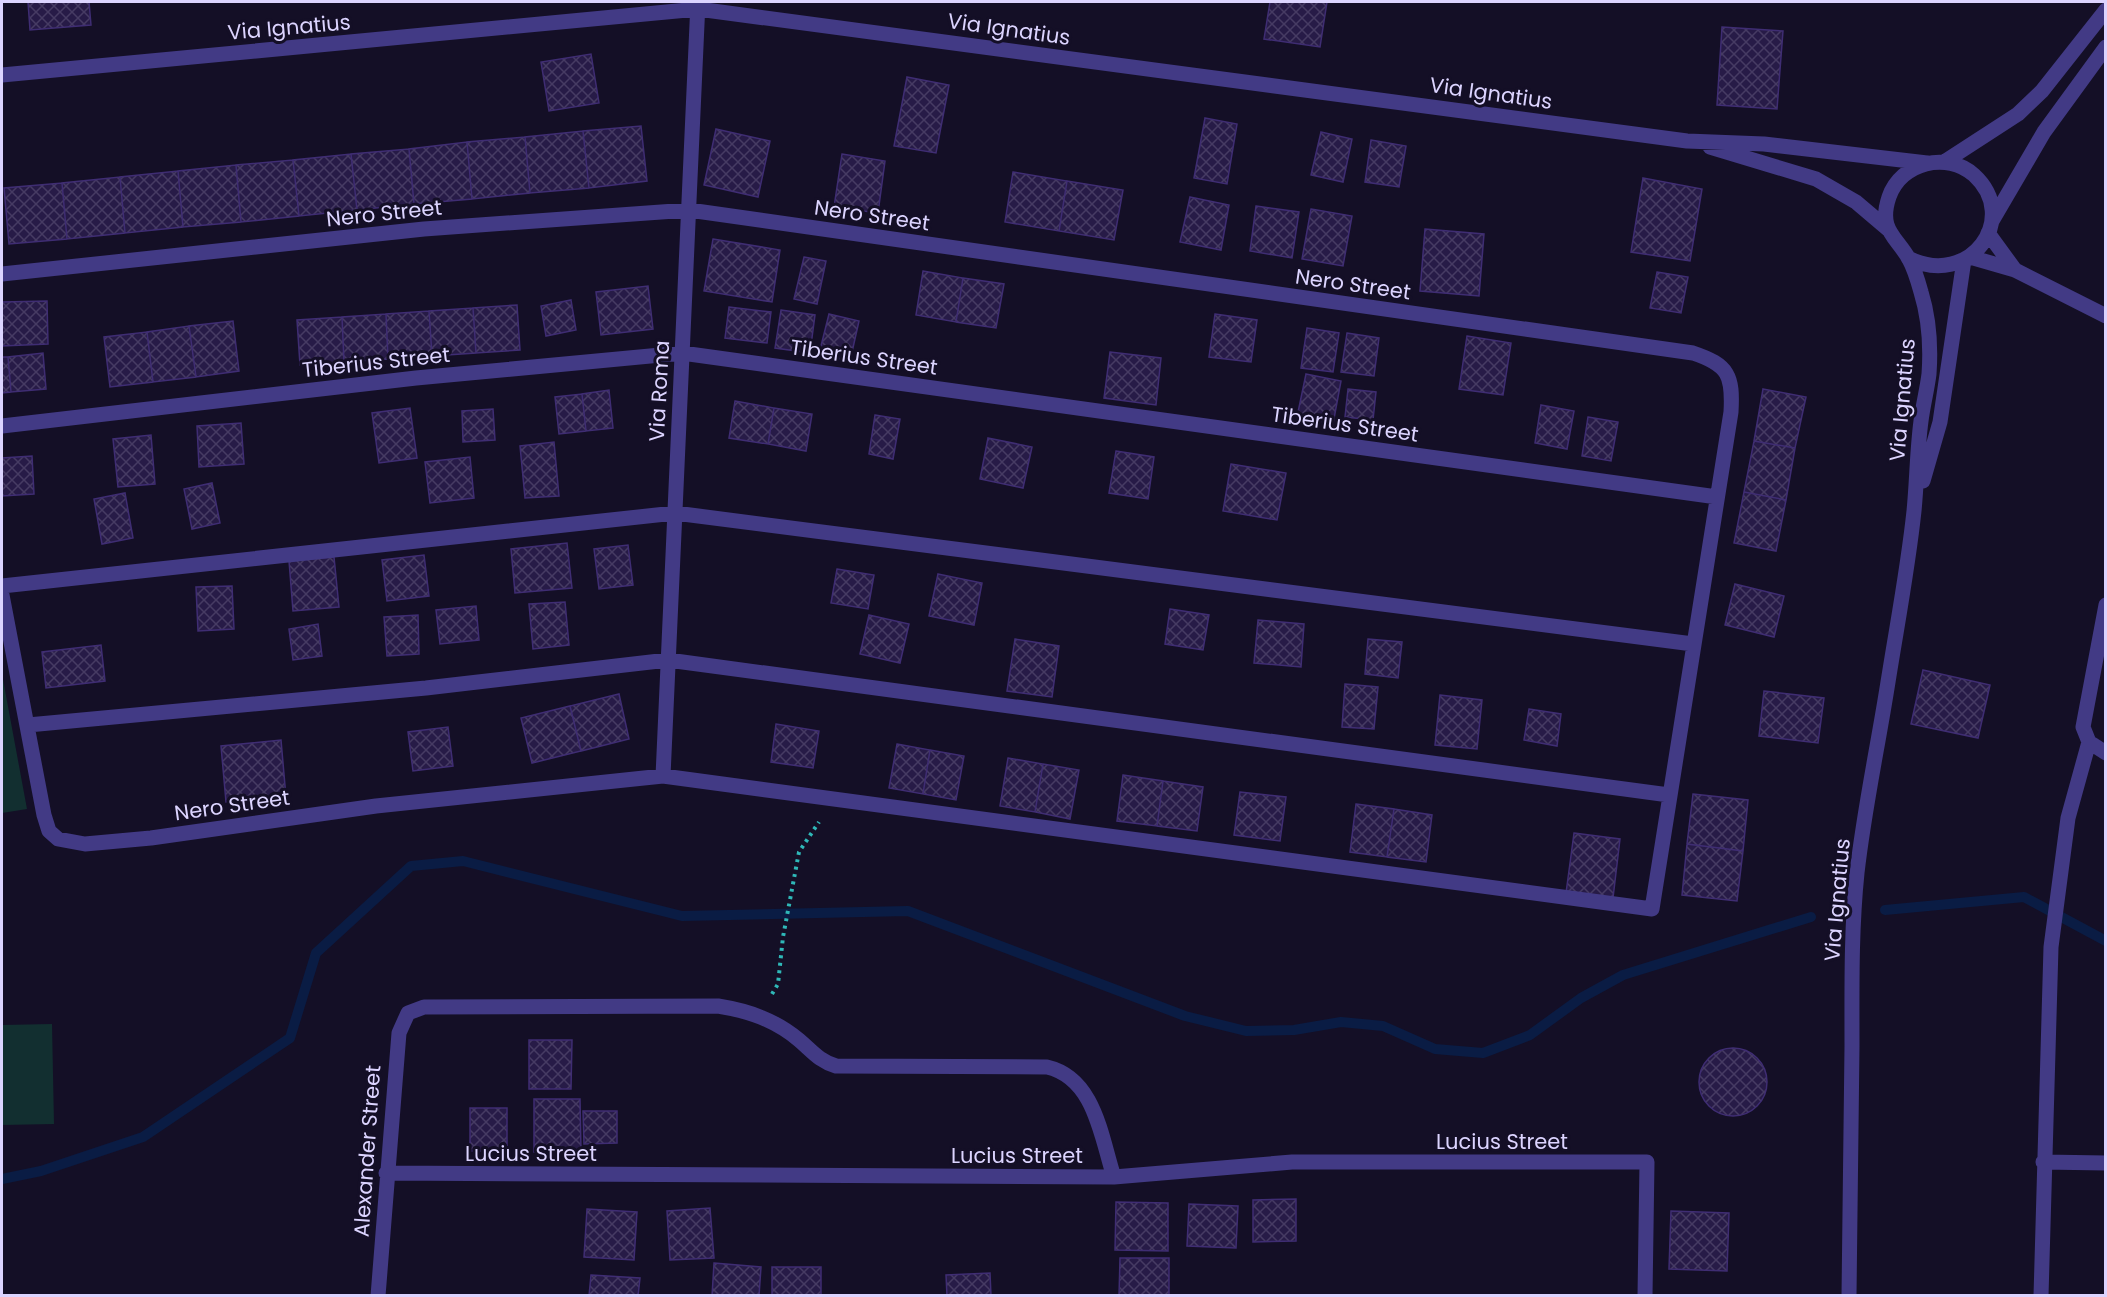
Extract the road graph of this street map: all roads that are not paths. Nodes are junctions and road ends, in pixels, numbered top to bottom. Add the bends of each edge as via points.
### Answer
1 (698, 5) edge
2 (2106, 10) edge
3 (2106, 46) edge
4 (2, 75) edge
5 (1687, 141) junction
6 (1944, 162) junction
7 (1927, 163) junction
8 (689, 210) junction
9 (1989, 228) junction
10 (1888, 230) junction
11 (1908, 258) junction
12 (1967, 259) junction
13 (2015, 270) junction
14 (2, 274) edge
15 (2106, 316) edge
16 (682, 353) junction
17 (2, 426) edge
18 (1717, 497) junction
19 (675, 513) junction
20 (1914, 513) junction
21 (2, 586) edge
22 (2, 595) edge
23 (2106, 605) edge
24 (1693, 644) junction
25 (668, 660) junction
26 (28, 725) junction
27 (2090, 742) junction
28 (2106, 753) edge
29 (663, 776) junction
30 (1669, 795) junction
31 (2043, 1162) junction
32 (2106, 1163) edge
33 (386, 1173) junction
34 (1114, 1177) junction
35 (378, 1296) edge
36 (1645, 1296) edge
37 (1849, 1296) edge
38 (2041, 1296) edge

1 - 4 street, Via Ignatius
1 - 5 street, Via Ignatius
1 - 8 street, Via Roma
2 - 6 street via 2042,91 2018,114
3 - 9 street via 2044,132
5 - 7 street, Via Ignatius via 1764,144
5 - 10 street, Via Ignatius via 1816,179 1856,202
6 - 7 street
6 - 9 street via 1968,171 1986,190 1991,206
7 - 10 street via 1912,169 1890,196
8 - 14 street, Nero Street via 424,229
8 - 16 street, Via Roma
8 - 18 street, Nero Street via 1694,353 1712,359 1728,372 1732,392
9 - 12 street via 1984,242
9 - 13 street
10 - 11 street
11 - 12 street via 1936,267
11 - 20 street, Via Ignatius via 1929,328 1929,374
12 - 13 street
12 - 20 street, Via Ignatius via 1940,422
13 - 15 street
16 - 17 street, Tiberius Street via 416,378
16 - 18 street, Tiberius Street
16 - 19 street, Via Roma
18 - 24 street
19 - 21 street
19 - 24 street
19 - 25 street, Via Roma
20 - 37 street, Via Ignatius via 1857,874 1852,971
22 - 26 street, Nero Street
23 - 27 street via 2085,704 2083,727
24 - 30 street
25 - 26 street via 426,688
25 - 29 street, Via Roma
25 - 30 street
26 - 29 street, Nero Street via 49,831 72,844 151,838 376,806
27 - 28 street
27 - 31 street via 2068,818 2051,947
29 - 30 street, Nero Street via 1652,909
31 - 32 street
31 - 38 street
33 - 34 street, Lucius Street
33 - 34 street, Alexander Street via 395,1057 408,1013 442,1006 718,1006 759,1015 800,1040 817,1058 836,1066 1058,1070 1076,1081 1089,1101
33 - 35 street, Alexander Street
34 - 36 street, Lucius Street via 1292,1162 1647,1162

